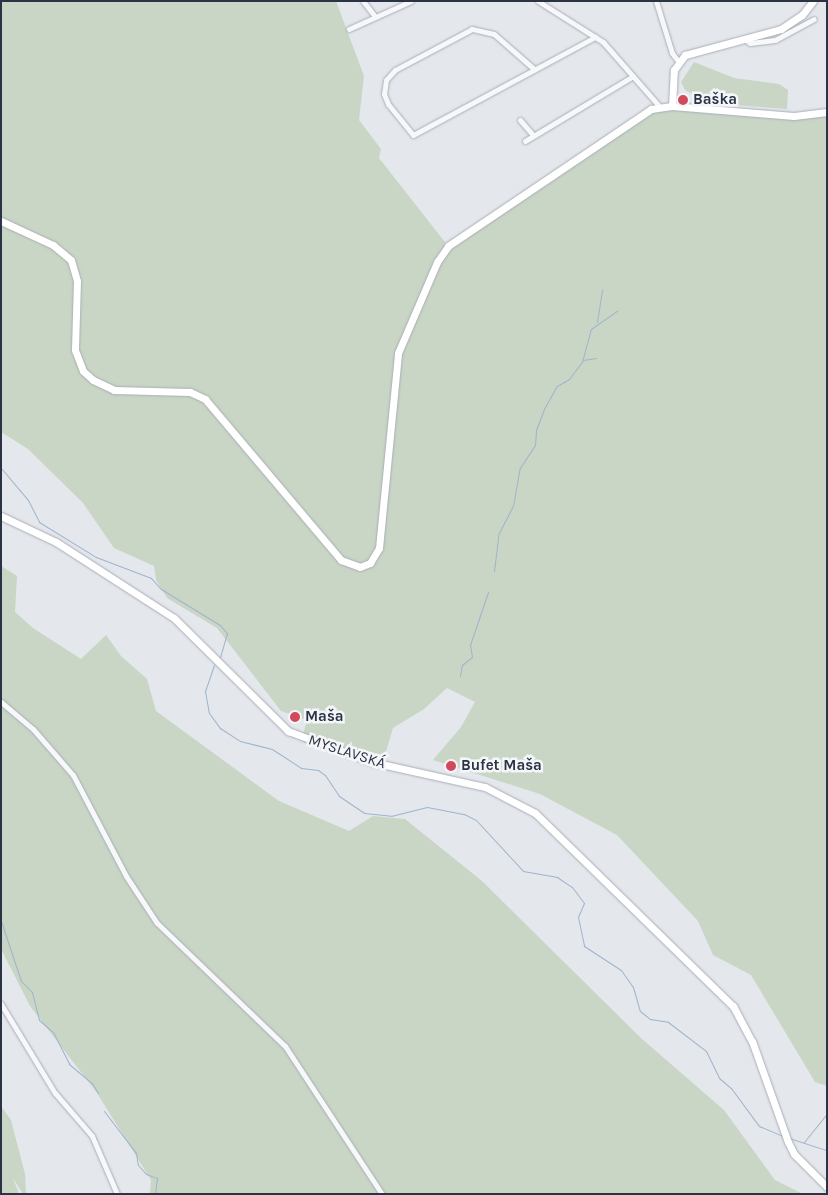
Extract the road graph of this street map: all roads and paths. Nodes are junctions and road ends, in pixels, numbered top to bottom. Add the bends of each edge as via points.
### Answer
1 (363, 1) edge
2 (411, 1) edge
3 (538, 1) edge
4 (656, 1) edge
5 (813, 1) edge
6 (374, 16) junction
7 (814, 19) dead end
8 (348, 29) dead end
9 (595, 37) junction
10 (746, 40) junction
11 (678, 61) junction
12 (534, 69) junction
13 (633, 76) junction
14 (672, 106) junction
15 (660, 107) junction
16 (827, 112) edge
17 (520, 120) dead end
18 (533, 135) junction
19 (524, 141) dead end
20 (1, 221) edge
21 (1, 516) edge
22 (1, 702) edge
23 (1, 1004) edge
24 (827, 1186) edge
25 (117, 1194) edge
26 (382, 1194) edge

1 - 6 street
2 - 6 street
3 - 9 street
4 - 11 street via 672,53
5 - 10 street via 794,22
6 - 8 street
7 - 10 street via 775,40 750,43
9 - 12 street
9 - 13 street
10 - 11 street via 693,51
11 - 14 street via 673,72
12 - 12 street via 412,135 384,94 386,80 394,70 472,29 494,34
13 - 15 street
13 - 18 street
14 - 15 street
14 - 16 street via 794,116
15 - 20 street via 639,116 553,173 466,232 444,251 395,364 380,543 376,557 363,567 353,567 341,560 205,399 190,392 121,391 92,380 83,371 75,350 77,281 71,260 53,245
17 - 18 street
18 - 19 street
21 - 24 street, MYSLAVSKÁ via 56,542 174,618 288,731 350,755 473,784 510,797 548,824 715,985 740,1015 794,1154
22 - 26 street via 32,728 73,775 126,876 157,923 284,1046
23 - 25 street via 55,1093 92,1136

